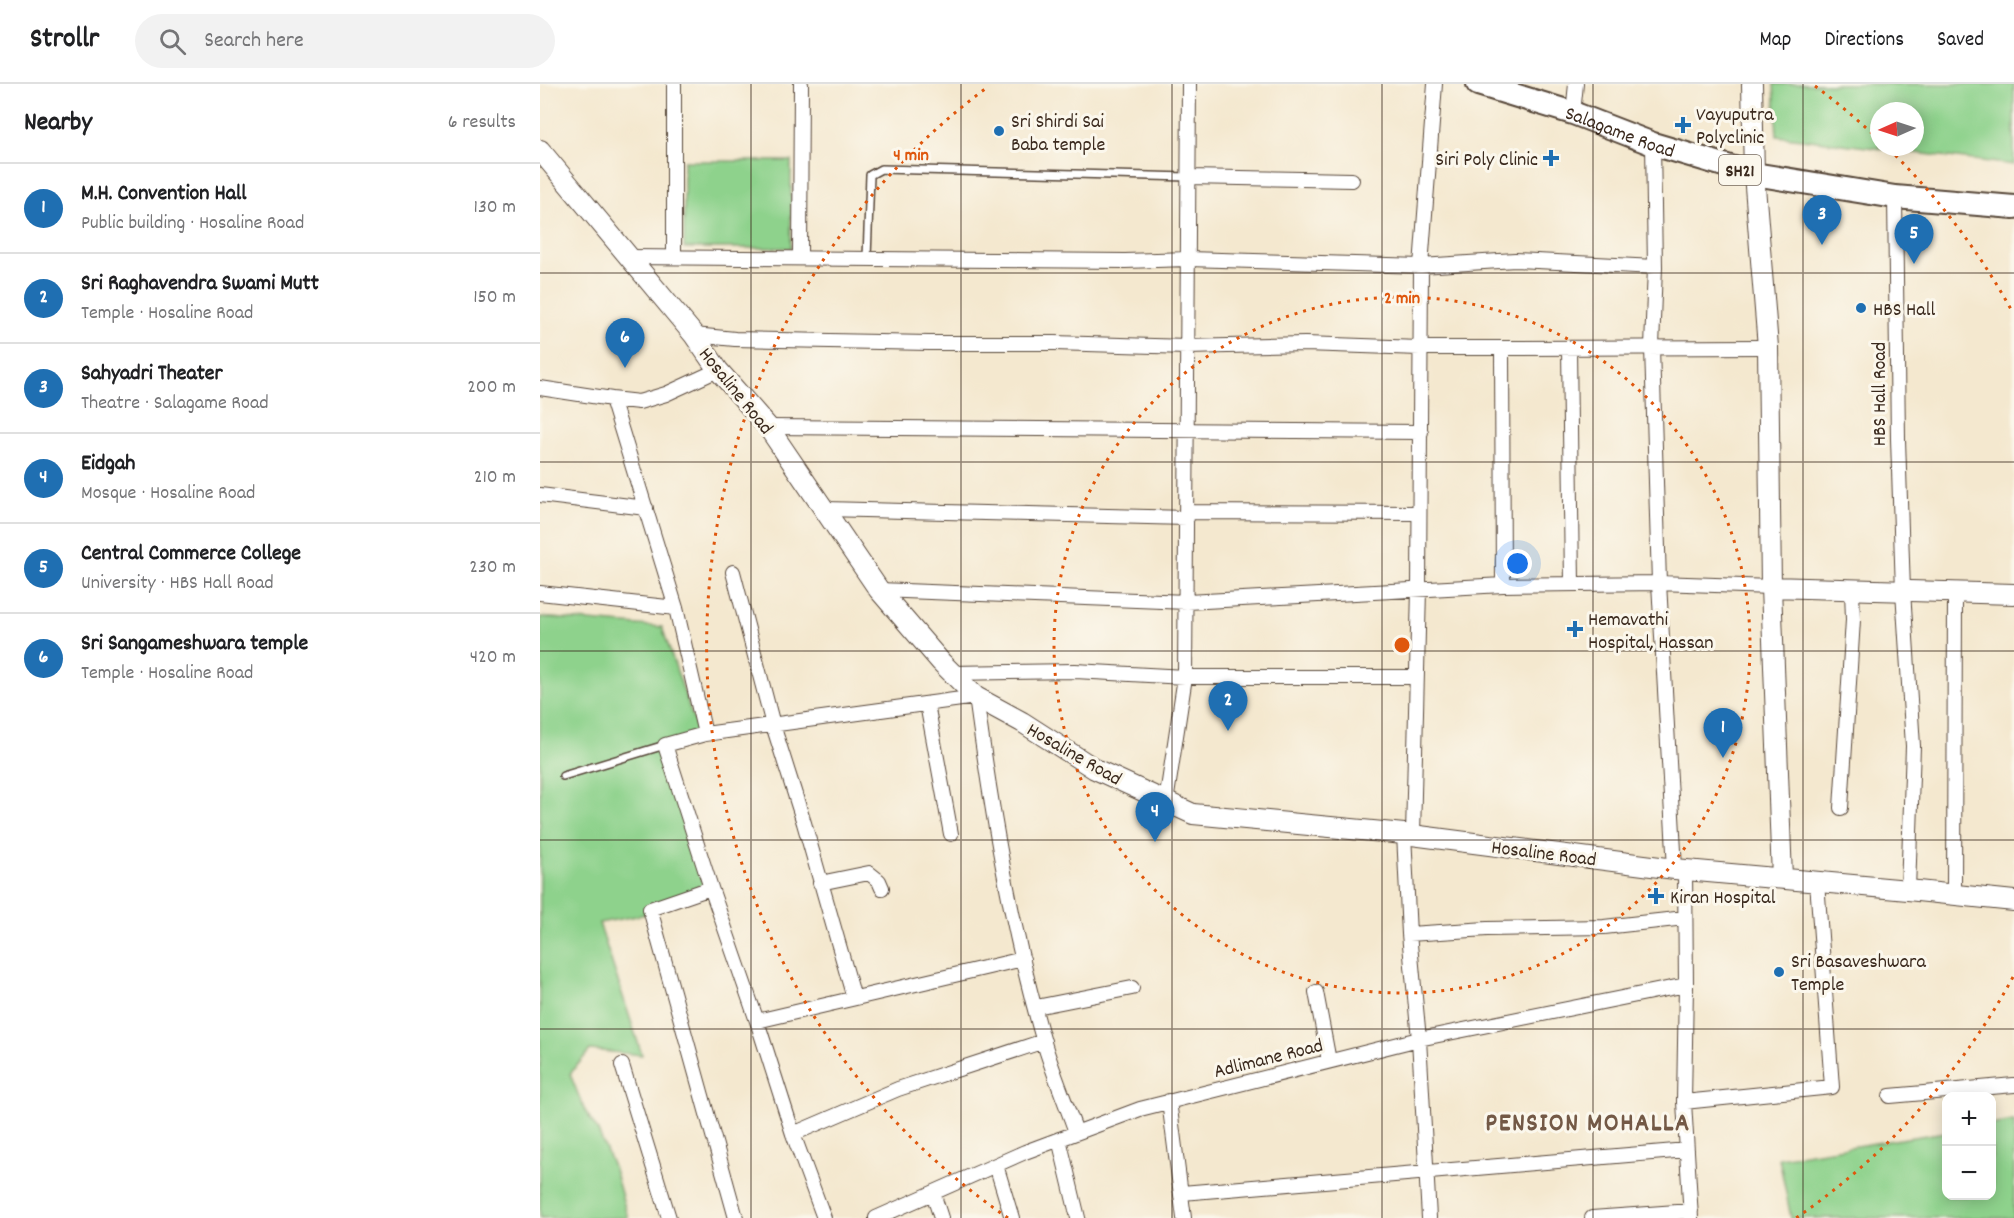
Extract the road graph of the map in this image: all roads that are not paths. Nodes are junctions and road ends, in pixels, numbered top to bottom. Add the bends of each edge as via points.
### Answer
1 (674, 84) edge
2 (801, 84) edge
3 (1189, 84) edge
4 (1435, 84) edge
5 (1478, 84) edge
6 (1576, 84) edge
7 (1752, 84) edge
8 (1573, 113) junction
9 (1653, 144) junction
10 (540, 150) edge
11 (1754, 174) junction
12 (1188, 177) junction
13 (1352, 180) dead end
14 (1895, 197) junction
15 (2014, 207) edge
16 (627, 257) junction
17 (674, 257) junction
18 (800, 257) junction
19 (867, 258) junction
20 (1188, 259) junction
21 (1421, 266) junction
22 (1655, 267) junction
23 (694, 335) junction
24 (1187, 347) junction
25 (1652, 347) junction
26 (1768, 347) junction
27 (1420, 348) junction
28 (1502, 348) junction
29 (1569, 348) junction
30 (718, 370) junction
31 (540, 388) edge
32 (612, 399) junction
33 (768, 427) junction
34 (1187, 432) junction
35 (1421, 432) junction
36 (540, 495) edge
37 (646, 508) junction
38 (825, 509) junction
39 (1418, 513) junction
40 (1187, 515) junction
41 (733, 572) dead end
42 (1659, 583) junction
43 (1572, 584) junction
44 (1503, 585) junction
45 (1771, 587) junction
46 (1419, 589) junction
47 (879, 590) junction
48 (1852, 590) junction
49 (1903, 591) junction
50 (540, 593) edge
51 (1955, 593) junction
52 (2014, 594) edge
53 (1187, 602) junction
54 (676, 609) junction
55 (952, 673) junction
56 (1185, 677) junction
57 (1416, 677) junction
58 (976, 697) junction
59 (927, 704) junction
60 (773, 725) junction
61 (705, 734) junction
62 (666, 745) junction
63 (563, 776) dead end
64 (1166, 802) junction
65 (1841, 808) dead end
66 (951, 834) dead end
67 (1408, 835) junction
68 (1680, 869) junction
69 (1782, 879) junction
70 (1817, 882) junction
71 (820, 883) junction
72 (711, 888) junction
73 (882, 888) dead end
74 (1908, 890) junction
75 (1954, 895) junction
76 (2014, 901) edge
77 (1685, 918) junction
78 (1409, 934) junction
79 (1023, 959) junction
80 (1686, 985) junction
81 (1132, 988) dead end
82 (1316, 992) dead end
83 (854, 998) junction
84 (1036, 1006) junction
85 (757, 1021) junction
86 (1419, 1039) junction
87 (1044, 1041) junction
88 (1329, 1062) junction
89 (622, 1065) dead end
90 (2014, 1085) edge
91 (1890, 1096) dead end
92 (1169, 1101) junction
93 (1684, 1102) junction
94 (1076, 1132) junction
95 (793, 1134) junction
96 (1059, 1139) junction
97 (1687, 1150) junction
98 (996, 1165) junction
99 (1425, 1173) junction
100 (933, 1193) junction
101 (1182, 1193) junction
102 (1691, 1215) edge
103 (669, 1218) edge
104 (736, 1218) edge
105 (824, 1218) edge
106 (876, 1218) edge
107 (941, 1218) edge
108 (1011, 1218) edge
109 (1077, 1218) edge
110 (1184, 1218) edge
111 (1429, 1218) edge
112 (1592, 1218) edge

1 - 17 street
2 - 18 street
3 - 12 street
4 - 21 street
5 - 8 main road, Salagame Road / SH21
6 - 8 street
7 - 11 street
8 - 9 main road, Salagame Road / SH21
9 - 11 main road, Salagame Road / SH21
9 - 22 street
10 - 16 street, Hosaline Road
11 - 14 main road, Salagame Road / SH21
11 - 26 street
12 - 13 street
12 - 19 lane via 881,169 870,175
12 - 20 street
14 - 15 main road, Salagame Road / SH21
14 - 49 street, HBS Hall Road
16 - 17 street
16 - 23 street, Hosaline Road
17 - 18 street
18 - 19 street
19 - 20 street
20 - 21 street
20 - 24 street
21 - 22 street via 1515,260
21 - 27 street
22 - 25 street
23 - 24 street via 735,339
23 - 30 street, Hosaline Road
24 - 27 street via 1305,344
24 - 34 street
25 - 26 street
25 - 29 street
25 - 42 street
26 - 45 street
27 - 28 street
27 - 35 street
28 - 29 street
28 - 44 street
29 - 43 street
30 - 32 street via 639,402
30 - 33 street, Hosaline Road
31 - 32 street
32 - 37 street
33 - 34 street
33 - 38 street, Hosaline Road
34 - 35 street
34 - 40 street
35 - 39 street
36 - 37 street
37 - 54 street
38 - 40 street
38 - 47 street, Hosaline Road
39 - 40 street
39 - 46 street
40 - 53 street
41 - 60 street
42 - 43 street
42 - 45 street
42 - 68 street
43 - 44 street
44 - 46 street
45 - 48 street
45 - 69 street
46 - 53 street
46 - 57 street
47 - 53 street
47 - 55 street, Hosaline Road
48 - 49 street
48 - 65 street
49 - 51 street
49 - 74 street, HBS Hall Road via 1913,746
50 - 54 street
51 - 52 street
51 - 75 street
53 - 56 street
54 - 61 street
55 - 56 street via 1075,671
55 - 58 street, Hosaline Road
56 - 57 street
56 - 64 street
57 - 67 street
58 - 59 street
58 - 64 street, Hosaline Road via 1095,769
58 - 79 street via 1007,893
59 - 60 street
59 - 66 street
60 - 61 street
60 - 71 street
61 - 62 street
62 - 63 lane
62 - 72 street
64 - 67 street, Hosaline Road via 1193,814
67 - 68 street, Hosaline Road
67 - 78 street
68 - 69 street, Hosaline Road
68 - 77 street
69 - 70 street, Hosaline Road
70 - 74 street, Hosaline Road
70 - 93 street via 1832,1087
71 - 73 street via 869,873
71 - 83 street
72 - 85 street
72 - 104 street via 650,909
74 - 75 street, Hosaline Road
75 - 76 street, Hosaline Road
77 - 78 street via 1604,927
77 - 80 street
78 - 86 street
79 - 83 street
79 - 84 street
80 - 86 street, Adlimane Road
80 - 93 street
81 - 84 street
82 - 88 street
83 - 85 street
84 - 87 street
85 - 95 street
86 - 88 street, Adlimane Road
86 - 99 street
87 - 94 street
87 - 95 street via 898,1089
88 - 92 street, Adlimane Road
89 - 103 street
90 - 91 street
92 - 94 street, Adlimane Road
92 - 101 street
93 - 97 street
94 - 96 street, Adlimane Road
95 - 105 street
96 - 98 street, Adlimane Road
96 - 109 street
97 - 99 street
97 - 102 street
98 - 100 street, Adlimane Road
98 - 108 street
99 - 101 street
99 - 111 street
100 - 106 street, Adlimane Road
100 - 107 street
101 - 110 street
102 - 112 street

